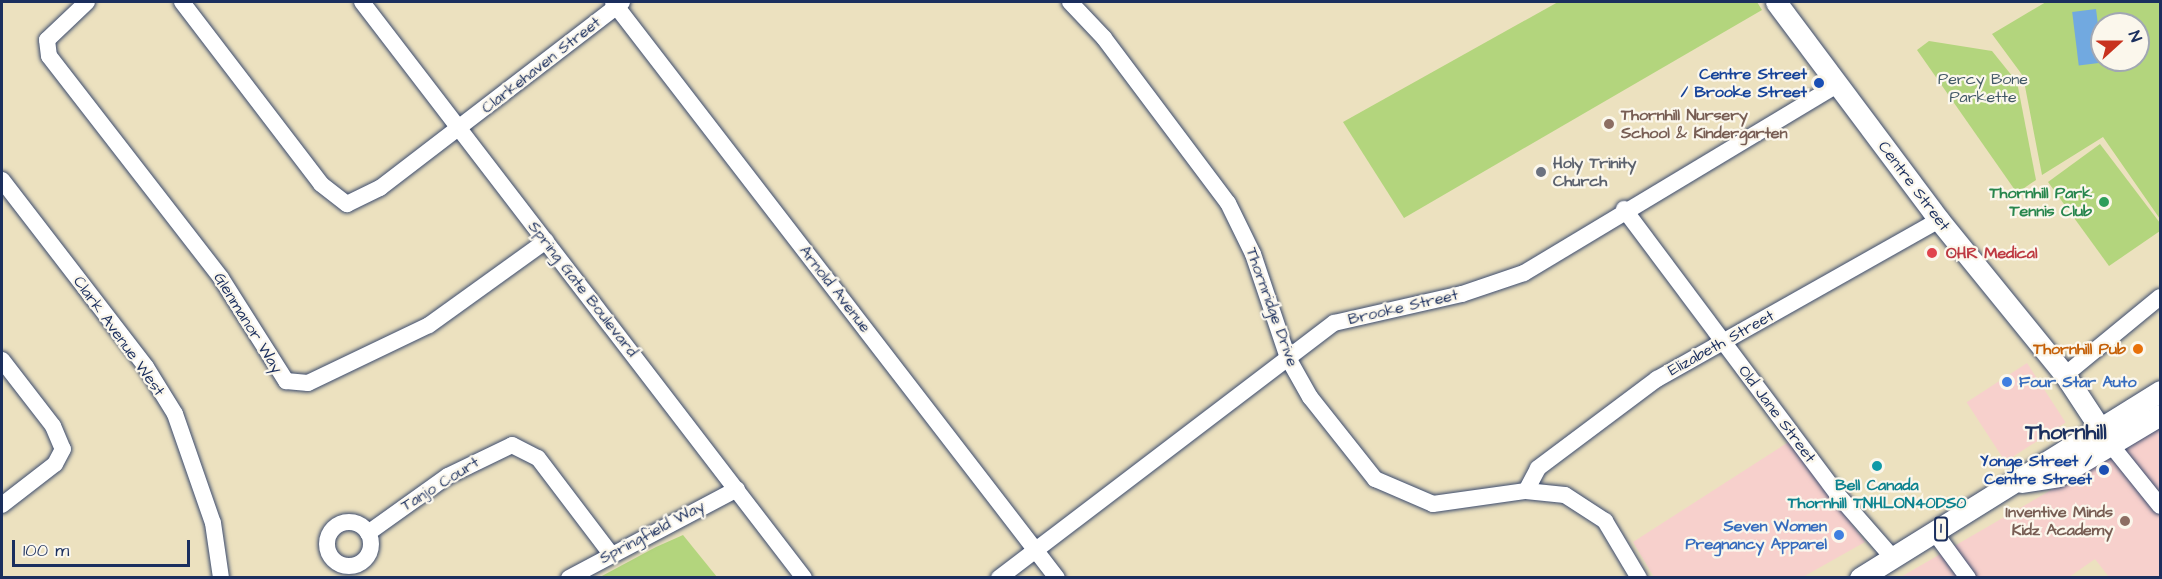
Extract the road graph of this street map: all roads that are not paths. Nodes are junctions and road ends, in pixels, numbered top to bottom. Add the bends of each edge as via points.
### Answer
1 (87, 2) edge
2 (182, 2) edge
3 (362, 2) edge
4 (1070, 2) edge
5 (1776, 2) edge
6 (617, 3) edge
7 (1837, 85) junction
8 (460, 129) junction
9 (2, 180) edge
10 (1624, 209) junction
11 (1939, 220) junction
12 (546, 241) junction
13 (2160, 297) edge
14 (1724, 344) junction
15 (1288, 358) junction
16 (2, 360) edge
17 (2065, 375) junction
18 (2160, 392) edge
19 (2160, 415) edge
20 (2099, 426) junction
21 (2111, 445) junction
22 (2022, 482) junction
23 (736, 489) junction
24 (1526, 491) junction
25 (2, 505) edge
26 (2160, 506) edge
27 (368, 533) dead end
28 (1935, 533) junction
29 (1036, 549) junction
30 (610, 553) junction
31 (1893, 558) junction
32 (221, 578) edge
33 (569, 578) edge
34 (804, 578) edge
35 (999, 578) edge
36 (1057, 578) edge
37 (1639, 578) edge
38 (1860, 578) edge
39 (1968, 578) edge

1 - 12 street, Glenmanor Way via 47,40 50,56 226,285 286,381 308,383 429,325
2 - 8 street via 334,199 360,201
3 - 8 street, Spring Gate Boulevard
4 - 15 street, Thornridge Drive via 1104,38 1228,203 1253,254
5 - 7 main road, Centre Street
6 - 8 street, Clarkehaven Street
6 - 29 street, Arnold Avenue
7 - 10 street, Brooke Street
7 - 11 main road, Centre Street
8 - 12 street, Spring Gate Boulevard
9 - 32 street, Clark Avenue West via 140,359 175,414 213,523
10 - 14 street, Old Jane Street
10 - 15 street, Brooke Street via 1524,273 1410,308 1359,314 1305,342
11 - 14 street, Elizabeth Street
11 - 17 main road, Centre Street
12 - 23 street, Spring Gate Boulevard
13 - 17 street
14 - 24 street, Elizabeth Street via 1657,379 1569,443 1529,476
14 - 31 street, Old Jane Street via 1837,494
15 - 24 street, Thornridge Drive via 1354,456 1395,492 1433,504
15 - 29 street, Brooke Street
16 - 25 street via 53,426 63,449 55,464
17 - 20 main road, Centre Street
18 - 20 main road, 1
19 - 21 main road, 1
20 - 21 main road, Centre Street
20 - 22 main road, 1 via 2047,458
21 - 22 main road, 1 via 2058,476
21 - 26 street
22 - 28 main road, 1
23 - 30 street, Springfield Way
23 - 34 street, Spring Gate Boulevard
24 - 37 street, Thornridge Drive via 1565,495 1595,512 1616,534
27 - 30 street, Tanjo Court via 448,476 512,445 538,458
28 - 31 main road, 1
28 - 39 street
29 - 35 street, Brooke Street
29 - 36 street, Arnold Avenue
30 - 33 street, Springfield Way
31 - 38 main road, 1

